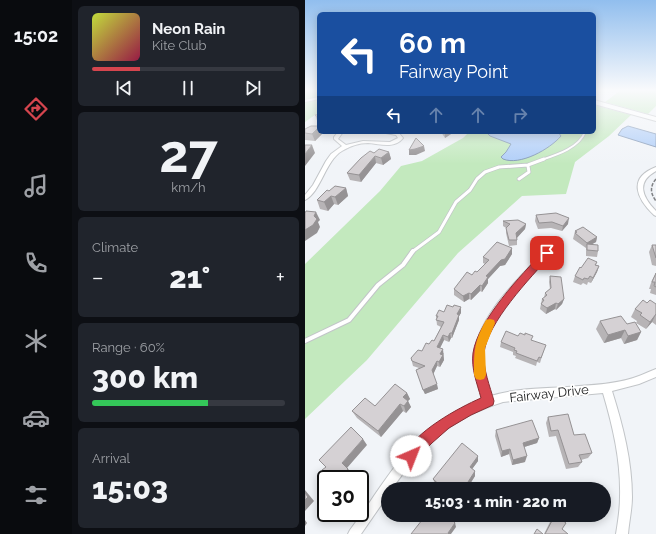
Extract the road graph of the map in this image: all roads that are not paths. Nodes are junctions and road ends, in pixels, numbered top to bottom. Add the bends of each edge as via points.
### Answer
1 (641, 115) edge
2 (656, 119) edge
3 (339, 134) edge
4 (397, 134) edge
5 (584, 134) edge
6 (345, 146) junction
7 (527, 166) junction
8 (656, 169) edge
9 (519, 179) dead end
10 (305, 198) edge
11 (656, 214) edge
12 (547, 253) dead end
13 (305, 341) edge
14 (656, 373) edge
15 (606, 387) junction
16 (488, 401) junction
17 (354, 534) edge
18 (622, 534) edge

1 - 2 main road
3 - 6 street via 336,139
4 - 6 street via 401,138 391,144 364,142
5 - 7 lane via 572,147
6 - 10 street via 331,156
7 - 9 lane via 529,172
7 - 13 lane via 499,167 483,174 456,202 439,232 413,251 403,265 378,285 349,320
8 - 11 street via 641,181 640,191
12 - 16 street via 506,300 483,337 479,369
14 - 15 street, Fairway Drive
15 - 16 street, Fairway Drive via 522,394
15 - 18 street via 619,428 624,459 626,497
16 - 17 street, Fairway Drive via 451,420 427,438

